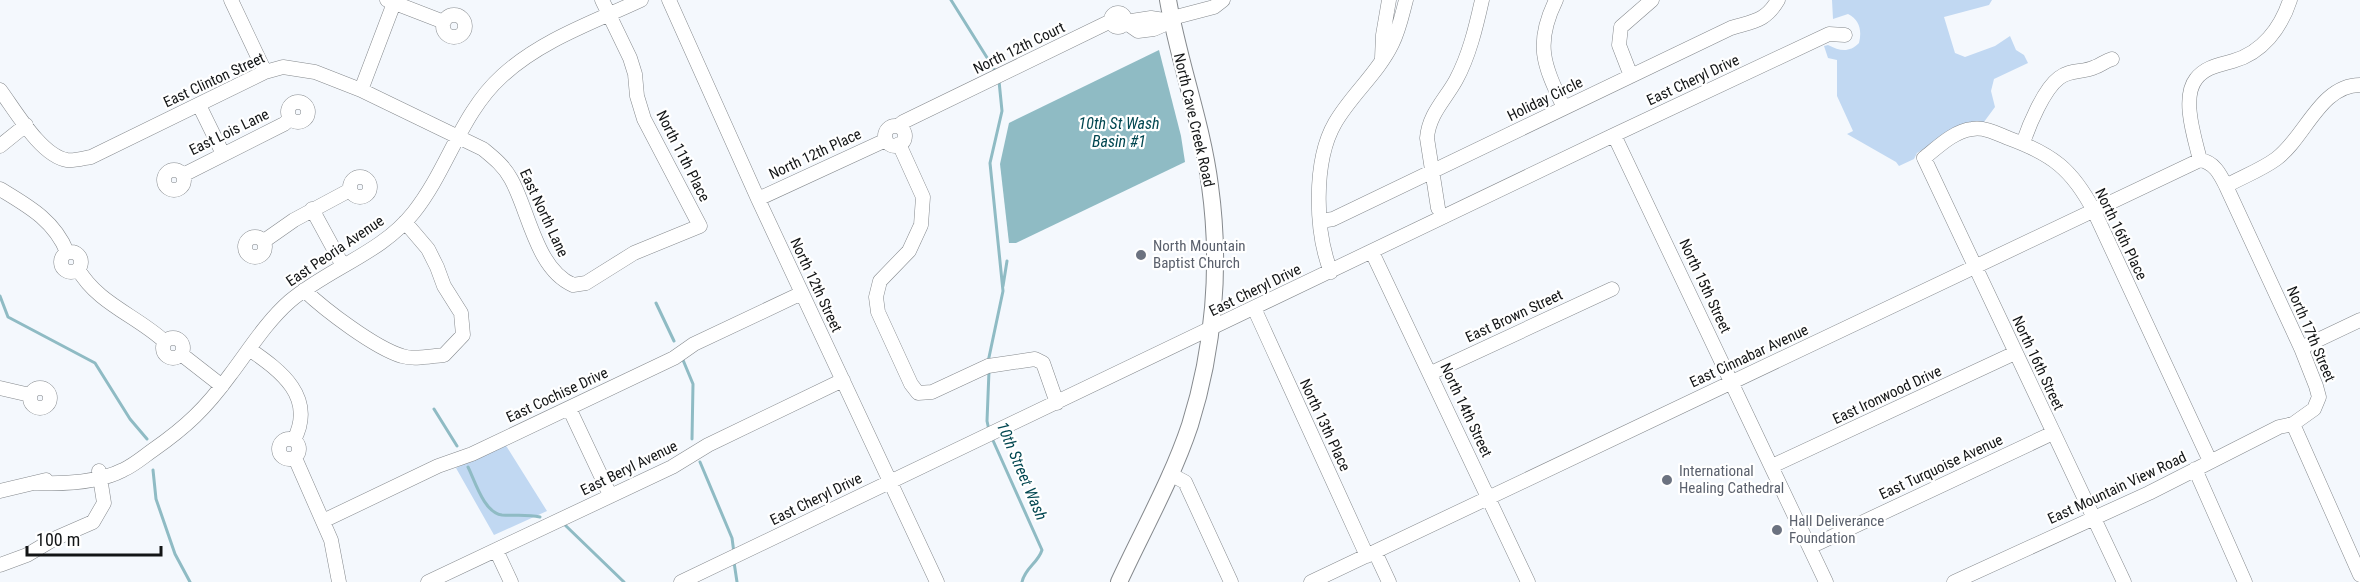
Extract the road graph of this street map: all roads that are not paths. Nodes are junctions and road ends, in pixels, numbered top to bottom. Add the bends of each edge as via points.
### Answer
1 (231, 0) edge
2 (602, 0) edge
3 (641, 0) edge
4 (669, 0) edge
5 (1168, 0) edge
6 (1223, 0) edge
7 (1389, 0) edge
8 (1406, 0) edge
9 (1482, 0) edge
10 (1556, 0) edge
11 (1652, 0) edge
12 (1778, 0) edge
13 (2290, 0) edge
14 (390, 2) edge
15 (609, 15) junction
16 (1172, 20) junction
17 (444, 22) dead end
18 (1845, 35) dead end
19 (2112, 59) dead end
20 (1382, 60) junction
21 (266, 72) junction
22 (1631, 76) junction
23 (2360, 85) edge
24 (0, 90) edge
25 (361, 90) junction
26 (199, 105) junction
27 (1564, 108) junction
28 (290, 119) dead end
29 (26, 125) junction
30 (1614, 135) junction
31 (459, 136) junction
32 (892, 142) junction
33 (2022, 143) junction
34 (0, 146) edge
35 (223, 154) junction
36 (1924, 158) joint
37 (2207, 163) junction
38 (1431, 171) junction
39 (183, 175) dead end
40 (2226, 186) junction
41 (0, 189) edge
42 (350, 190) dead end
43 (758, 199) junction
44 (1438, 207) dead end
45 (312, 209) junction
46 (2094, 211) junction
47 (1321, 221) junction
48 (405, 222) junction
49 (700, 226) joint
50 (264, 241) dead end
51 (1372, 252) junction
52 (344, 266) junction
53 (1975, 268) junction
54 (1331, 272) junction
55 (1612, 289) dead end
56 (304, 290) junction
57 (802, 293) junction
58 (1254, 308) junction
59 (2360, 320) edge
60 (1210, 329) junction
61 (2301, 348) junction
62 (249, 349) junction
63 (2015, 353) junction
64 (1431, 373) junction
65 (843, 380) junction
66 (1733, 382) junction
67 (222, 386) junction
68 (0, 388) edge
69 (30, 395) dead end
70 (1057, 403) junction
71 (569, 408) junction
72 (2293, 424) junction
73 (2053, 433) junction
74 (2210, 461) junction
75 (1772, 466) junction
76 (2195, 469) junction
77 (100, 474) junction
78 (1170, 474) junction
79 (889, 482) junction
80 (0, 491) edge
81 (610, 495) junction
82 (1489, 499) junction
83 (2094, 517) junction
84 (323, 521) junction
85 (1810, 547) junction
86 (496, 550) junction
87 (1371, 554) junction
88 (0, 565) edge
89 (2360, 575) edge
90 (339, 582) edge
91 (428, 582) edge
92 (511, 582) edge
93 (681, 582) edge
94 (936, 582) edge
95 (1119, 582) edge
96 (1231, 582) edge
97 (1312, 582) edge
98 (1389, 582) edge
99 (1528, 582) edge
100 (1826, 582) edge
101 (1954, 582) edge
102 (2124, 582) edge
103 (2245, 582) edge

1 - 21 street
2 - 15 street, North 11th Place
3 - 15 street, East Peoria Avenue
4 - 43 street, North 12th Street
5 - 16 main road, North Cave Creek Road
6 - 16 street via 1214,8
7 - 20 street
8 - 20 street via 1391,46
9 - 38 street via 1456,81 1433,113 1428,128
10 - 27 street via 1547,22 1543,54
11 - 22 street via 1621,27 1619,45
12 - 22 street, Holiday Circle via 1763,18 1731,28
13 - 37 street via 2277,29 2257,50 2209,68 2195,80 2190,109
14 - 17 street
14 - 25 street
15 - 31 street, East Peoria Avenue via 544,46 512,67 481,99
15 - 49 street, North 11th Place via 630,58 644,119
16 - 32 street, North 12th Court via 1154,29 1138,31 1125,22 1125,16 1112,15 1111,21 903,122 898,126 904,137
16 - 60 main road, North Cave Creek Road via 1210,185 1216,262
18 - 30 street, East Cheryl Drive via 1829,34
19 - 33 street via 2095,68 2074,71 2052,84
20 - 47 street via 1334,124 1323,156
21 - 25 street, East Clinton Street via 283,67 304,70
21 - 26 street, East Clinton Street
22 - 27 street, Holiday Circle
23 - 40 street via 2342,89 2324,101 2292,145 2277,158
24 - 29 street, East Clinton Street
25 - 31 street, East Clinton Street
26 - 29 street, East Clinton Street via 91,157 75,159 66,160 44,147
26 - 35 street
27 - 38 street, Holiday Circle
28 - 35 street, East Lois Lane
29 - 34 street
30 - 51 street, East Cheryl Drive
30 - 66 street, North 15th Street
31 - 48 street, East Peoria Avenue via 430,190
31 - 49 street, East North Lane via 483,149 504,169 549,264 573,285 586,283 634,253
32 - 43 street, North 12th Place
32 - 70 street via 923,197 921,225 909,251 880,281 876,297 878,312 910,384 918,393 932,392 982,368 1035,359 1043,363
33 - 36 street, North 16th Place via 1985,129 1970,129 1945,141
33 - 46 street, North 16th Place via 2061,165
35 - 39 street, East Lois Lane
36 - 53 street, North 16th Street
37 - 40 street, North 17th Street
37 - 46 street, East Cinnabar Avenue
38 - 44 street
38 - 47 street, Holiday Circle via 1333,219
40 - 61 street, North 17th Street
41 - 67 street via 52,226 67,252 80,256 78,269 84,279 164,341 167,356 181,354
42 - 45 street
43 - 57 street, North 12th Street
45 - 50 street
45 - 52 street
46 - 53 street, East Cinnabar Avenue
46 - 74 street, North 16th Place
47 - 54 street via 1325,257
48 - 52 street, East Peoria Avenue
48 - 56 street via 428,249 461,313 463,335 444,355 402,356 326,311
51 - 54 street, East Cheryl Drive
51 - 64 street, North 14th Street
52 - 56 street, East Peoria Avenue
53 - 63 street, North 16th Street
53 - 66 street, East Cinnabar Avenue
54 - 58 street, East Cheryl Drive
55 - 64 street, East Brown Street
56 - 62 street, East Peoria Avenue
57 - 65 street, North 12th Street
57 - 71 street, East Cochise Drive
58 - 60 street, East Cheryl Drive
58 - 87 street, North 13th Place
59 - 61 street
60 - 70 street, East Cheryl Drive
60 - 78 main road, North Cave Creek Road via 1191,423
61 - 72 street, North 17th Street via 2319,398 2314,409
62 - 67 street, East Peoria Avenue
62 - 84 street via 286,378 295,391 301,420 294,440 285,440 279,450 283,458 295,458
63 - 73 street, North 16th Street
63 - 75 street, East Ironwood Drive
64 - 82 street, North 14th Street
65 - 79 street, North 12th Street
65 - 81 street, East Beryl Avenue
66 - 75 street, North 15th Street
66 - 82 street, East Cinnabar Avenue
67 - 77 street, East Peoria Avenue via 191,422 156,448 127,458
68 - 69 street
70 - 79 street, East Cheryl Drive
71 - 81 street
71 - 84 street, East Cochise Drive
72 - 74 street, East Mountain View Road
72 - 89 street
73 - 83 street, North 16th Street
73 - 85 street, East Turquoise Avenue
74 - 76 street, East Mountain View Road
75 - 85 street, North 15th Street
76 - 83 street, East Mountain View Road
76 - 103 street
77 - 80 street, East Peoria Avenue via 73,472
77 - 88 street via 104,503 93,522
78 - 95 main road, North Cave Creek Road
78 - 96 street via 1185,482
79 - 93 street, East Cheryl Drive
79 - 94 street, North 12th Street
81 - 86 street, East Beryl Avenue
82 - 87 street, East Cinnabar Avenue
82 - 99 street, North 14th Street
83 - 101 street, East Mountain View Road
83 - 102 street, North 16th Street
84 - 90 street
85 - 100 street, North 15th Street
86 - 91 street, East Beryl Avenue
86 - 92 street
87 - 97 street, East Cinnabar Avenue
87 - 98 street, North 13th Place

